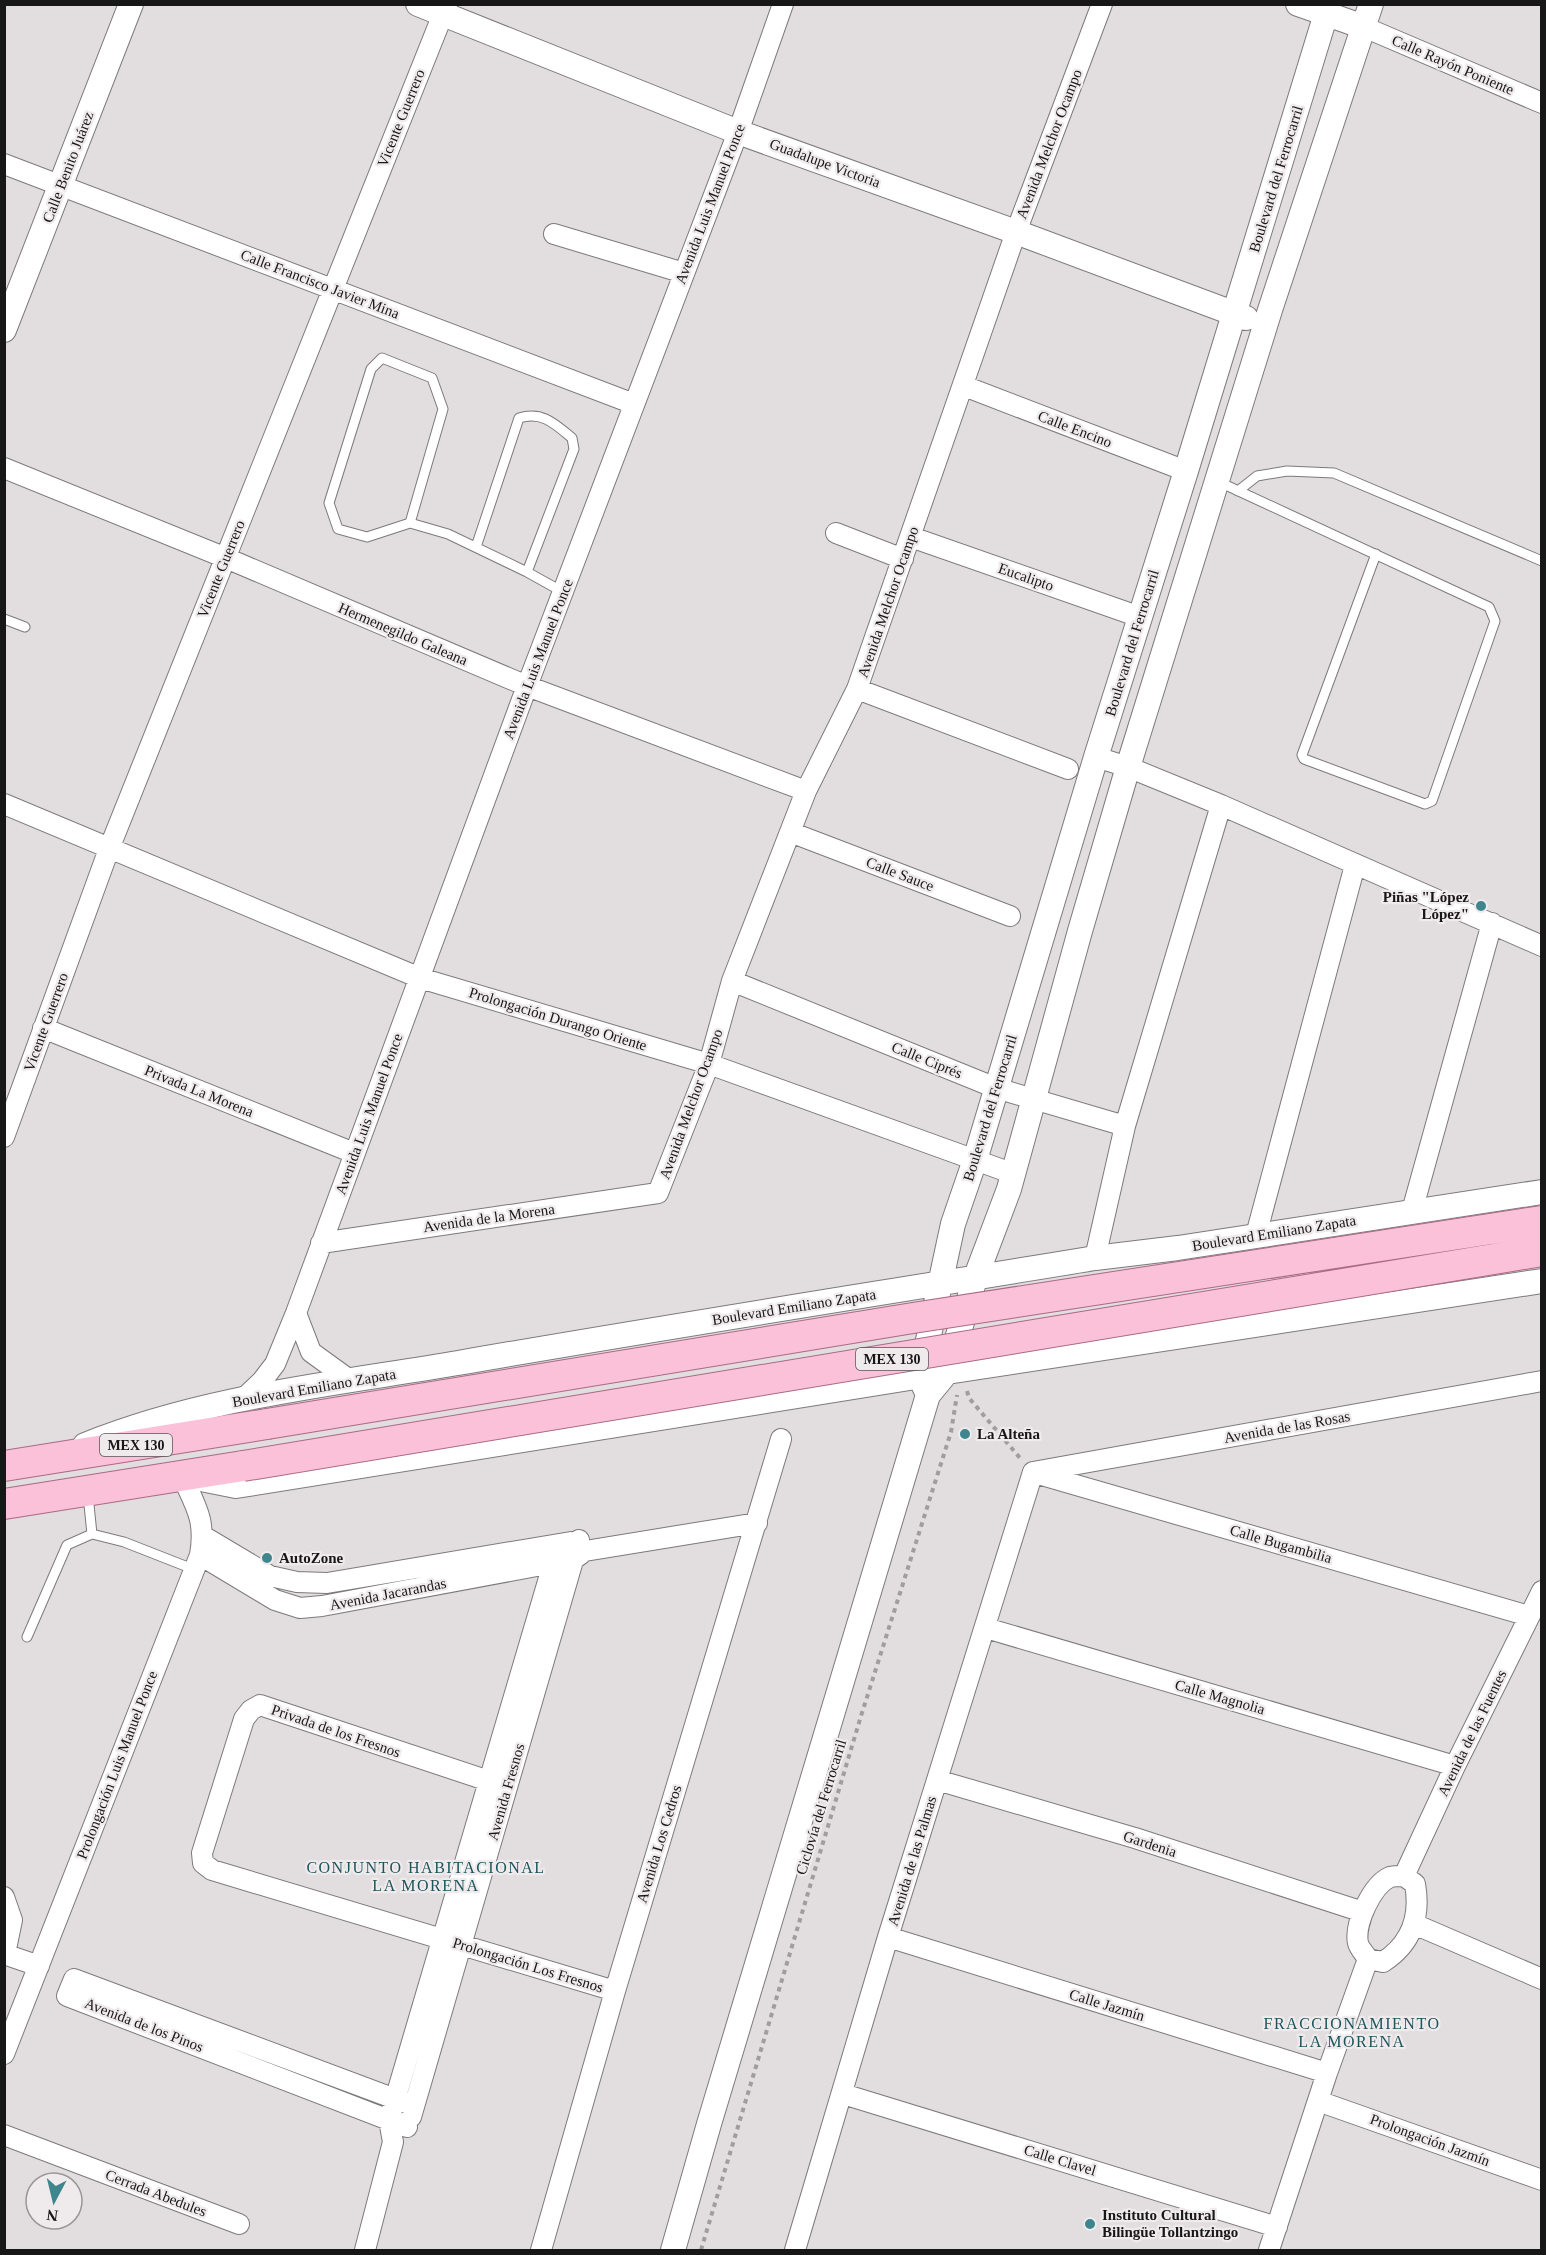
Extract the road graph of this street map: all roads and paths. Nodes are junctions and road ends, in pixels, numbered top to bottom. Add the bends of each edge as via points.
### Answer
1 (131, 4) edge
2 (418, 4) edge
3 (783, 4) edge
4 (1102, 4) edge
5 (1298, 4) edge
6 (1371, 4) edge
7 (445, 9) edge
8 (1328, 9) edge
9 (1364, 27) junction
10 (1542, 104) edge
11 (738, 132) junction
12 (4, 165) edge
13 (61, 186) junction
14 (1016, 232) junction
15 (554, 234) dead end
16 (684, 273) junction
17 (333, 289) junction
18 (1233, 314) junction
19 (1266, 324) junction
20 (4, 330) edge
21 (964, 386) junction
22 (634, 404) junction
23 (4, 468) edge
24 (1186, 471) junction
25 (1228, 486) junction
26 (410, 523) junction
27 (836, 533) dead end
28 (911, 537) junction
29 (476, 547) junction
30 (1376, 554) junction
31 (226, 558) junction
32 (903, 559) junction
33 (1542, 561) edge
34 (527, 572) junction
35 (563, 592) junction
36 (1140, 617) junction
37 (4, 619) edge
38 (25, 627) dead end
39 (1172, 628) junction
40 (528, 686) junction
41 (857, 689) junction
42 (1096, 757) junction
43 (1128, 767) junction
44 (1068, 769) dead end
45 (806, 791) junction
46 (4, 804) edge
47 (1221, 805) junction
48 (790, 832) junction
49 (109, 849) junction
50 (1355, 864) junction
51 (1010, 916) dead end
52 (1492, 923) junction
53 (1542, 945) edge
54 (420, 978) junction
55 (732, 981) junction
56 (43, 1028) junction
57 (709, 1064) junction
58 (996, 1088) junction
59 (1035, 1098) junction
60 (1125, 1126) junction
61 (4, 1137) edge
62 (354, 1153) junction
63 (975, 1160) junction
64 (1014, 1174) junction
65 (1542, 1192) edge
66 (658, 1193) joint
67 (1412, 1211) junction
68 (1542, 1221) edge
69 (1256, 1235) junction
70 (321, 1244) junction
71 (1542, 1251) edge
72 (1095, 1258) junction
73 (975, 1279) junction
74 (1542, 1281) edge
75 (940, 1283) junction
76 (296, 1313) junction
77 (954, 1371) junction
78 (351, 1381) junction
79 (1542, 1381) edge
80 (924, 1386) junction
81 (243, 1399) junction
82 (781, 1439) dead end
83 (54, 1458) junction
84 (4, 1466) edge
85 (1033, 1472) junction
86 (182, 1476) junction
87 (88, 1491) junction
88 (4, 1504) edge
89 (757, 1523) junction
90 (92, 1534) junction
91 (203, 1536) junction
92 (579, 1550) junction
93 (556, 1554) junction
94 (197, 1562) junction
95 (1542, 1591) edge
96 (1528, 1616) junction
97 (986, 1628) junction
98 (27, 1637) dead end
99 (1455, 1766) junction
100 (937, 1780) junction
101 (498, 1785) junction
102 (1404, 1876) junction
103 (4, 1897) edge
104 (1363, 1912) junction
105 (1414, 1924) junction
106 (888, 1937) junction
107 (451, 1942) junction
108 (5, 1954) edge
109 (1368, 1959) junction
110 (39, 1966) junction
111 (1542, 1979) edge
112 (615, 1991) junction
113 (4, 2054) edge
114 (1327, 2073) junction
115 (843, 2094) junction
116 (395, 2099) junction
117 (1318, 2101) junction
118 (414, 2106) junction
119 (389, 2120) junction
120 (407, 2127) junction
121 (4, 2135) edge
122 (393, 2142) junction
123 (1542, 2180) edge
124 (240, 2224) dead end
125 (1277, 2227) junction
126 (365, 2250) edge
127 (541, 2250) edge
128 (673, 2250) edge
129 (701, 2250) edge
130 (798, 2250) edge
131 (1270, 2250) edge

1 - 13 street, Calle Benito Juárez
2 - 7 street, Guadalupe Victoria
3 - 11 street, Avenida Luis Manuel Ponce
4 - 14 street, Avenida Melchor Ocampo
5 - 8 street
6 - 9 street
7 - 11 street, Guadalupe Victoria
7 - 17 street, Vicente Guerrero
8 - 9 street
8 - 18 street, Boulevard del Ferrocarril
9 - 10 street, Calle Rayón Poniente
9 - 19 street
11 - 14 street, Guadalupe Victoria
11 - 16 street, Avenida Luis Manuel Ponce
12 - 13 street, Calle Francisco Javier Mina
13 - 17 street, Calle Francisco Javier Mina
13 - 20 street, Calle Benito Juárez
14 - 18 street, Guadalupe Victoria
14 - 21 street, Avenida Melchor Ocampo
15 - 16 street
16 - 22 street, Avenida Luis Manuel Ponce
17 - 22 street, Calle Francisco Javier Mina
17 - 31 street, Vicente Guerrero
18 - 19 street, Guadalupe Victoria
18 - 24 street, Boulevard del Ferrocarril
19 - 25 street
21 - 24 street, Calle Encino
21 - 28 street, Avenida Melchor Ocampo
22 - 35 street, Avenida Luis Manuel Ponce
23 - 31 street, Hermenegildo Galeana
24 - 25 street
24 - 36 street, Boulevard del Ferrocarril
25 - 30 lane
25 - 33 lane via 1287,471 1334,472
25 - 39 street
26 - 26 lane via 443,409 432,378 382,358 371,369 329,503 338,529 367,537
26 - 29 lane
27 - 32 street
28 - 32 street, Avenida Melchor Ocampo
28 - 36 street, Eucalipto
29 - 34 lane
29 - 34 lane via 519,418 532,414 552,421 572,438 574,449
30 - 30 lane via 1489,607 1495,621 1432,801 1425,804 1302,755
31 - 40 street, Hermenegildo Galeana
31 - 49 street, Vicente Guerrero
32 - 41 street, Avenida Melchor Ocampo
34 - 35 lane
35 - 40 street, Avenida Luis Manuel Ponce
36 - 39 street
36 - 42 street, Boulevard del Ferrocarril
37 - 38 lane
39 - 43 street
40 - 45 street, Hermenegildo Galeana
40 - 54 street, Avenida Luis Manuel Ponce
41 - 44 street
41 - 45 street, Avenida Melchor Ocampo
42 - 43 street
42 - 58 street, Boulevard del Ferrocarril
43 - 47 street
43 - 59 street
45 - 48 street, Avenida Melchor Ocampo
46 - 49 street, Prolongación Durango Oriente
47 - 50 street
47 - 60 street
48 - 51 street, Calle Sauce
48 - 55 street, Avenida Melchor Ocampo
49 - 54 street, Prolongación Durango Oriente
49 - 56 street, Vicente Guerrero
50 - 52 street
50 - 69 street
52 - 53 street
52 - 67 street
54 - 57 street, Prolongación Durango Oriente
54 - 62 street, Avenida Luis Manuel Ponce
55 - 57 street, Avenida Melchor Ocampo
55 - 58 street, Calle Ciprés
56 - 61 street, Vicente Guerrero
56 - 62 street, Privada La Morena
57 - 63 street, Prolongación Durango Oriente
57 - 66 street, Avenida Melchor Ocampo
58 - 59 street, Calle Ciprés
58 - 63 street, Boulevard del Ferrocarril
59 - 60 street, Calle Ciprés
59 - 64 street
60 - 72 street
62 - 70 street, Avenida Luis Manuel Ponce
63 - 64 street, Prolongación Durango Oriente
63 - 75 street, Boulevard del Ferrocarril via 953,1224
64 - 73 street
65 - 67 street, Boulevard Emiliano Zapata
66 - 70 street, Avenida de la Morena
67 - 69 street, Boulevard Emiliano Zapata
68 - 83 main road, Boulevard Emiliano Zapata / MEX 130, bridge
69 - 72 street, Boulevard Emiliano Zapata
70 - 76 street, Avenida Luis Manuel Ponce
71 - 86 main road, MEX 130, bridge
72 - 73 street, Boulevard Emiliano Zapata
73 - 75 street, Boulevard Emiliano Zapata
73 - 77 street
74 - 77 street
75 - 78 street, Boulevard Emiliano Zapata
75 - 80 street, Boulevard del Ferrocarril
76 - 78 street via 311,1352
76 - 81 street, Avenida Luis Manuel Ponce via 275,1364
77 - 80 street
77 - 85 path via 969,1398
77 - 129 path, Ciclovía del Ferrocarril via 951,1432 861,1716
78 - 81 street, Boulevard Emiliano Zapata
79 - 85 street, Avenida de las Rosas
80 - 86 street via 236,1486
80 - 128 street, Boulevard del Ferrocarril
81 - 83 street, Boulevard Emiliano Zapata via 114,1433
82 - 89 street, Avenida Los Cedros
83 - 84 main road, Boulevard Emiliano Zapata / MEX 130
85 - 96 street, Calle Bugambilia
85 - 97 street, Avenida de las Palmas
86 - 87 main road, MEX 130
86 - 91 street, Prolongación Luis Manuel Ponce via 200,1515
87 - 88 main road, MEX 130
87 - 90 lane
89 - 92 street, Avenida Jacarandas
89 - 112 street, Avenida Los Cedros
90 - 94 lane
90 - 98 lane via 67,1545
91 - 93 street, Avenida Jacarandas via 270,1576 297,1582 327,1583
91 - 94 street, Prolongación Luis Manuel Ponce
92 - 93 street, Avenida Jacarandas
92 - 101 street, Avenida Fresnos
93 - 94 street, Avenida Jacarandas via 300,1608
93 - 101 street, Avenida Fresnos
94 - 110 street, Prolongación Luis Manuel Ponce
95 - 96 street, Avenida de las Fuentes
96 - 99 street, Avenida de las Fuentes
97 - 99 street, Calle Magnolia
97 - 100 street, Avenida de las Palmas
99 - 102 street, Avenida de las Fuentes
100 - 104 street, Gardenia via 1135,1838
100 - 106 street, Avenida de las Palmas
101 - 107 street, Avenida Fresnos
101 - 107 street, Privada de los Fresnos via 260,1705 244,1719 202,1853 203,1863 212,1870
102 - 104 street via 1391,1877 1381,1885
102 - 105 street via 1415,1884 1418,1902
103 - 108 street via 12,1920
104 - 109 street via 1358,1944
105 - 109 street via 1396,1953 1383,1962
105 - 111 street
106 - 114 street, Calle Jazmín
106 - 115 street, Avenida de las Palmas
107 - 112 street, Prolongación Los Fresnos
107 - 116 street, Avenida Fresnos
107 - 118 street, Avenida Fresnos
108 - 110 street
109 - 114 street
110 - 113 street, Prolongación Luis Manuel Ponce
112 - 127 street, Avenida Los Cedros
114 - 117 street
115 - 125 street, Calle Clavel
115 - 130 street, Avenida de las Palmas
116 - 118 street, Avenida de los Pinos
116 - 119 street, Avenida Fresnos
116 - 119 street, Avenida de los Pinos via 74,1979 68,1996
117 - 123 street, Prolongación Jazmín
117 - 125 street
118 - 120 street, Avenida Fresnos
119 - 120 street, Avenida de los Pinos
119 - 122 street, Avenida Fresnos
120 - 122 street, Avenida Fresnos
121 - 124 street, Cerrada Abedules
122 - 126 street, Avenida Fresnos
125 - 131 street

